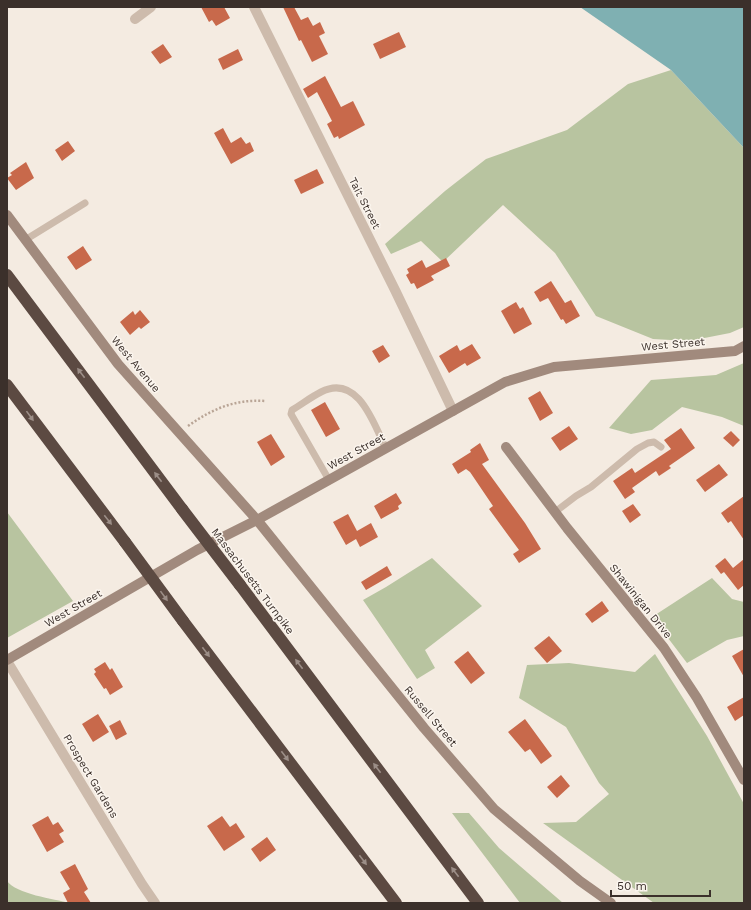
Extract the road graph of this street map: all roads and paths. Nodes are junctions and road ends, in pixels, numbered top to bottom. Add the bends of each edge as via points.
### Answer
1 (151, 7) edge
2 (254, 7) edge
3 (135, 19) dead end
4 (86, 203) dead end
5 (7, 215) edge
6 (26, 240) junction
7 (7, 275) edge
8 (744, 346) edge
9 (7, 385) edge
10 (265, 401) dead end
11 (453, 411) junction
12 (179, 432) junction
13 (506, 447) dead end
14 (661, 447) dead end
15 (386, 449) junction
16 (328, 480) junction
17 (555, 512) junction
18 (257, 520) junction
19 (7, 660) edge
20 (744, 780) edge
21 (155, 903) edge
22 (396, 903) edge
23 (478, 903) edge
24 (611, 903) edge

1 - 3 street
2 - 11 street, Tait Street
4 - 6 lane
5 - 6 main road, West Avenue
6 - 12 main road, West Avenue via 118,364
23 -> 7 highway, Massachusetts Turnpike, bridge
8 - 11 main road, West Street via 735,350 554,366 505,382
9 -> 22 highway, bridge
10 - 12 path via 236,402 202,417
11 - 15 main road, West Street
12 - 18 main road, West Avenue
13 - 17 main road, Shawinigan Drive
14 - 17 lane via 654,442 642,446
15 - 16 main road, West Street
15 - 16 lane via 369,413 355,394 342,389 321,391 292,410 291,414
16 - 18 main road, West Street
17 - 20 main road, Shawinigan Drive via 664,648 697,698
18 - 19 main road, West Street via 198,550
18 - 24 main road, Russell Street via 424,728 494,809 569,872
19 - 21 street, Prospect Gardens

